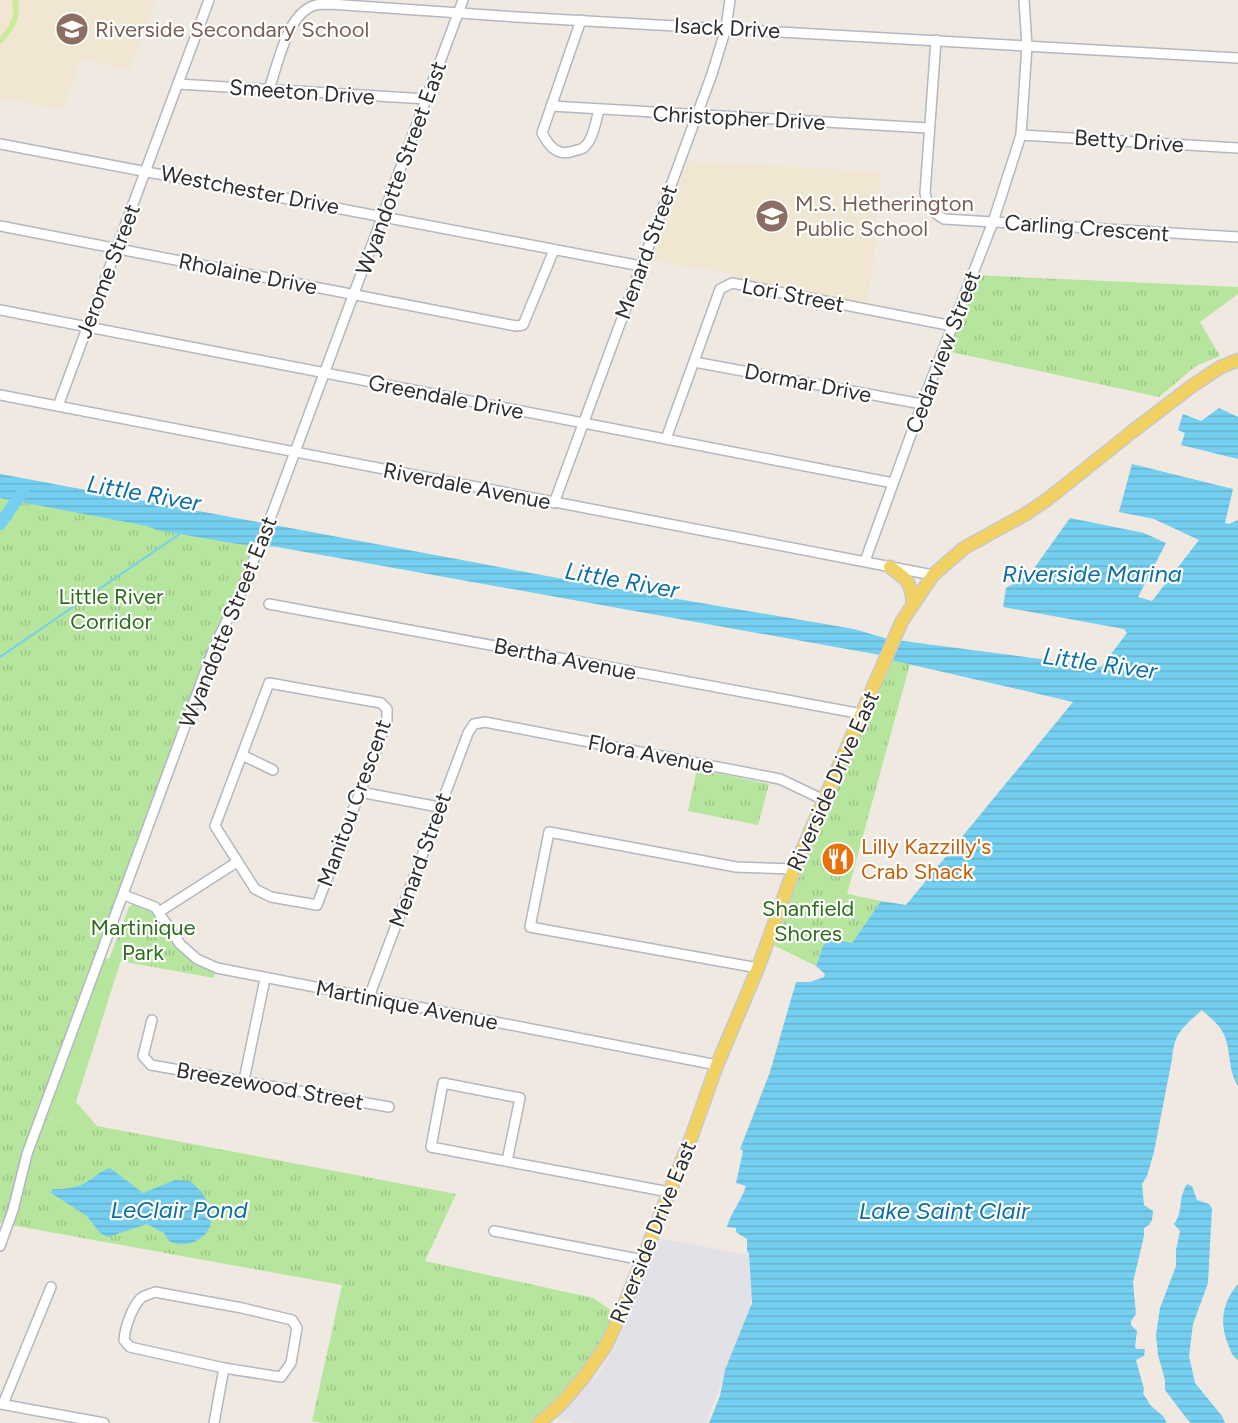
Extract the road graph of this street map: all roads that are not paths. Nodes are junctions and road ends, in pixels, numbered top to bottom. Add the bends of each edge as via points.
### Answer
1 (209, 0) edge
2 (463, 0) edge
3 (730, 0) edge
4 (1024, 0) edge
5 (459, 12) junction
6 (581, 20) junction
7 (726, 28) junction
8 (936, 40) junction
9 (1027, 46) junction
10 (1238, 58) edge
11 (178, 84) junction
12 (269, 89) junction
13 (427, 99) junction
14 (550, 106) junction
15 (599, 109) junction
16 (697, 115) junction
17 (928, 128) junction
18 (1021, 135) junction
19 (0, 144) edge
20 (1238, 148) edge
21 (146, 170) junction
22 (382, 217) junction
23 (993, 222) junction
24 (0, 226) edge
25 (1238, 237) edge
26 (117, 248) junction
27 (554, 250) junction
28 (641, 266) junction
29 (354, 294) junction
30 (0, 310) edge
31 (953, 326) junction
32 (87, 327) junction
33 (1238, 360) edge
34 (693, 362) junction
35 (324, 374) junction
36 (0, 395) edge
37 (922, 405) junction
38 (58, 406) junction
39 (583, 423) junction
40 (666, 439) junction
41 (1110, 449) junction
42 (295, 452) junction
43 (893, 483) junction
44 (1051, 488) dead end
45 (554, 503) junction
46 (865, 561) junction
47 (890, 567) junction
48 (933, 575) junction
49 (913, 603) junction
50 (268, 604) dead end
51 (862, 714) junction
52 (474, 724) joint
53 (242, 756) junction
54 (273, 770) dead end
55 (360, 792) junction
56 (824, 800) junction
57 (440, 807) junction
58 (237, 862) junction
59 (794, 869) junction
60 (124, 895) junction
61 (159, 912) junction
62 (758, 968) junction
63 (265, 979) junction
64 (369, 997) junction
65 (152, 1020) dead end
66 (717, 1065) junction
67 (244, 1080) junction
68 (389, 1107) dead end
69 (507, 1161) junction
70 (669, 1192) junction
71 (494, 1231) dead end
72 (0, 1246) edge
73 (643, 1260) junction
74 (51, 1287) dead end
75 (224, 1368) junction
76 (2, 1404) edge
77 (104, 1423) edge
78 (214, 1423) edge
79 (539, 1423) edge

1 - 11 street, Jerome Street
2 - 5 street, Wyandotte Street East
3 - 7 street, Menard Street
4 - 9 street, Cedarview Street
5 - 6 street, Isack Drive
5 - 12 street, Isack Drive via 315,5 291,25
5 - 13 street, Wyandotte Street East
6 - 7 street, Isack Drive
6 - 14 street
7 - 8 street, Isack Drive
7 - 16 street, Menard Street
8 - 9 street, Isack Drive
8 - 17 street, Carling Crescent
9 - 10 street, Isack Drive
9 - 18 street, Cedarview Street
11 - 12 street, Smeeton Drive
11 - 21 street, Jerome Street
12 - 13 street, Smeeton Drive
13 - 22 street, Wyandotte Street East
14 - 15 street, Christopher Drive
14 - 15 street via 542,132 550,147 567,154 583,148
15 - 16 street, Christopher Drive
16 - 17 street, Christopher Drive
16 - 28 street, Menard Street
17 - 23 street, Carling Crescent via 927,205 944,219
18 - 20 street, Betty Drive
18 - 23 street, Cedarview Street
19 - 21 street, Westchester Drive
21 - 22 street, Westchester Drive
21 - 26 street, Jerome Street
22 - 27 street, Westchester Drive
22 - 29 street, Wyandotte Street East
23 - 25 street, Carling Crescent
23 - 31 street, Cedarview Street
24 - 26 street, Rholaine Drive
26 - 29 street, Rholaine Drive
26 - 32 street, Jerome Street
27 - 28 street, Westchester Drive
27 - 29 street, Rholaine Drive via 523,325
28 - 39 street, Menard Street
29 - 35 street, Wyandotte Street East
30 - 32 street, Greendale Drive
31 - 34 street, Lori Street via 732,284 720,289
31 - 37 street, Cedarview Street
32 - 35 street, Greendale Drive
32 - 38 street, Jerome Street
33 - 41 main road, Riverside Drive East via 1208,375
34 - 37 street, Dormar Drive
34 - 40 street, Lori Street
35 - 39 street, Greendale Drive
35 - 42 street, Wyandotte Street East
36 - 38 street, Riverdale Avenue
37 - 43 street, Cedarview Street
38 - 42 street, Riverdale Avenue
39 - 40 street, Greendale Drive
39 - 45 street, Menard Street
40 - 43 street, Greendale Drive
41 - 44 main road
41 - 48 main road, Riverside Drive East via 1048,499 964,548
42 - 45 street, Riverdale Avenue
42 - 60 street, Wyandotte Street East via 241,592 215,645
43 - 46 street, Cedarview Street
45 - 46 street, Riverdale Avenue
46 - 47 street, Riverdale Avenue
47 - 48 street, Riverdale Avenue
47 - 49 main road via 906,578
48 - 49 main road, Riverside Drive East
49 - 51 main road, Riverside Drive East
50 - 51 street, Bertha Avenue
51 - 56 main road, Riverside Drive East
52 - 56 street, Flora Avenue via 485,722 780,779
52 - 57 street, Menard Street
53 - 54 street
53 - 55 street, Manitou Crescent via 269,683 381,703 387,709 387,721
53 - 58 street, Manitou Crescent via 215,826
55 - 57 street
55 - 58 street, Manitou Crescent via 317,905 271,897 255,889
56 - 59 main road, Riverside Drive East
57 - 64 street, Menard Street
58 - 61 street
59 - 62 main road, Riverside Drive East
59 - 62 street via 736,867 549,832 530,927
60 - 61 street, Martinique Avenue
60 - 72 street, Wyandotte Street East via 27,1154
61 - 63 street, Martinique Avenue via 180,944 197,959
62 - 66 main road, Riverside Drive East
63 - 64 street, Martinique Avenue
63 - 67 street
64 - 66 street, Martinique Avenue
65 - 67 street, Breezewood Street via 143,1056 151,1065
66 - 70 main road, Riverside Drive East
67 - 68 street, Breezewood Street
69 - 69 street via 519,1098 443,1083 431,1147
69 - 70 street
70 - 73 main road, Riverside Drive East
71 - 73 street
73 - 79 main road, Riverside Drive East via 595,1363 573,1391
74 - 76 street
75 - 75 street via 281,1377 291,1364 297,1328 292,1320 253,1310 155,1292 142,1297 125,1330 124,1340 130,1347
75 - 78 street
76 - 77 street

